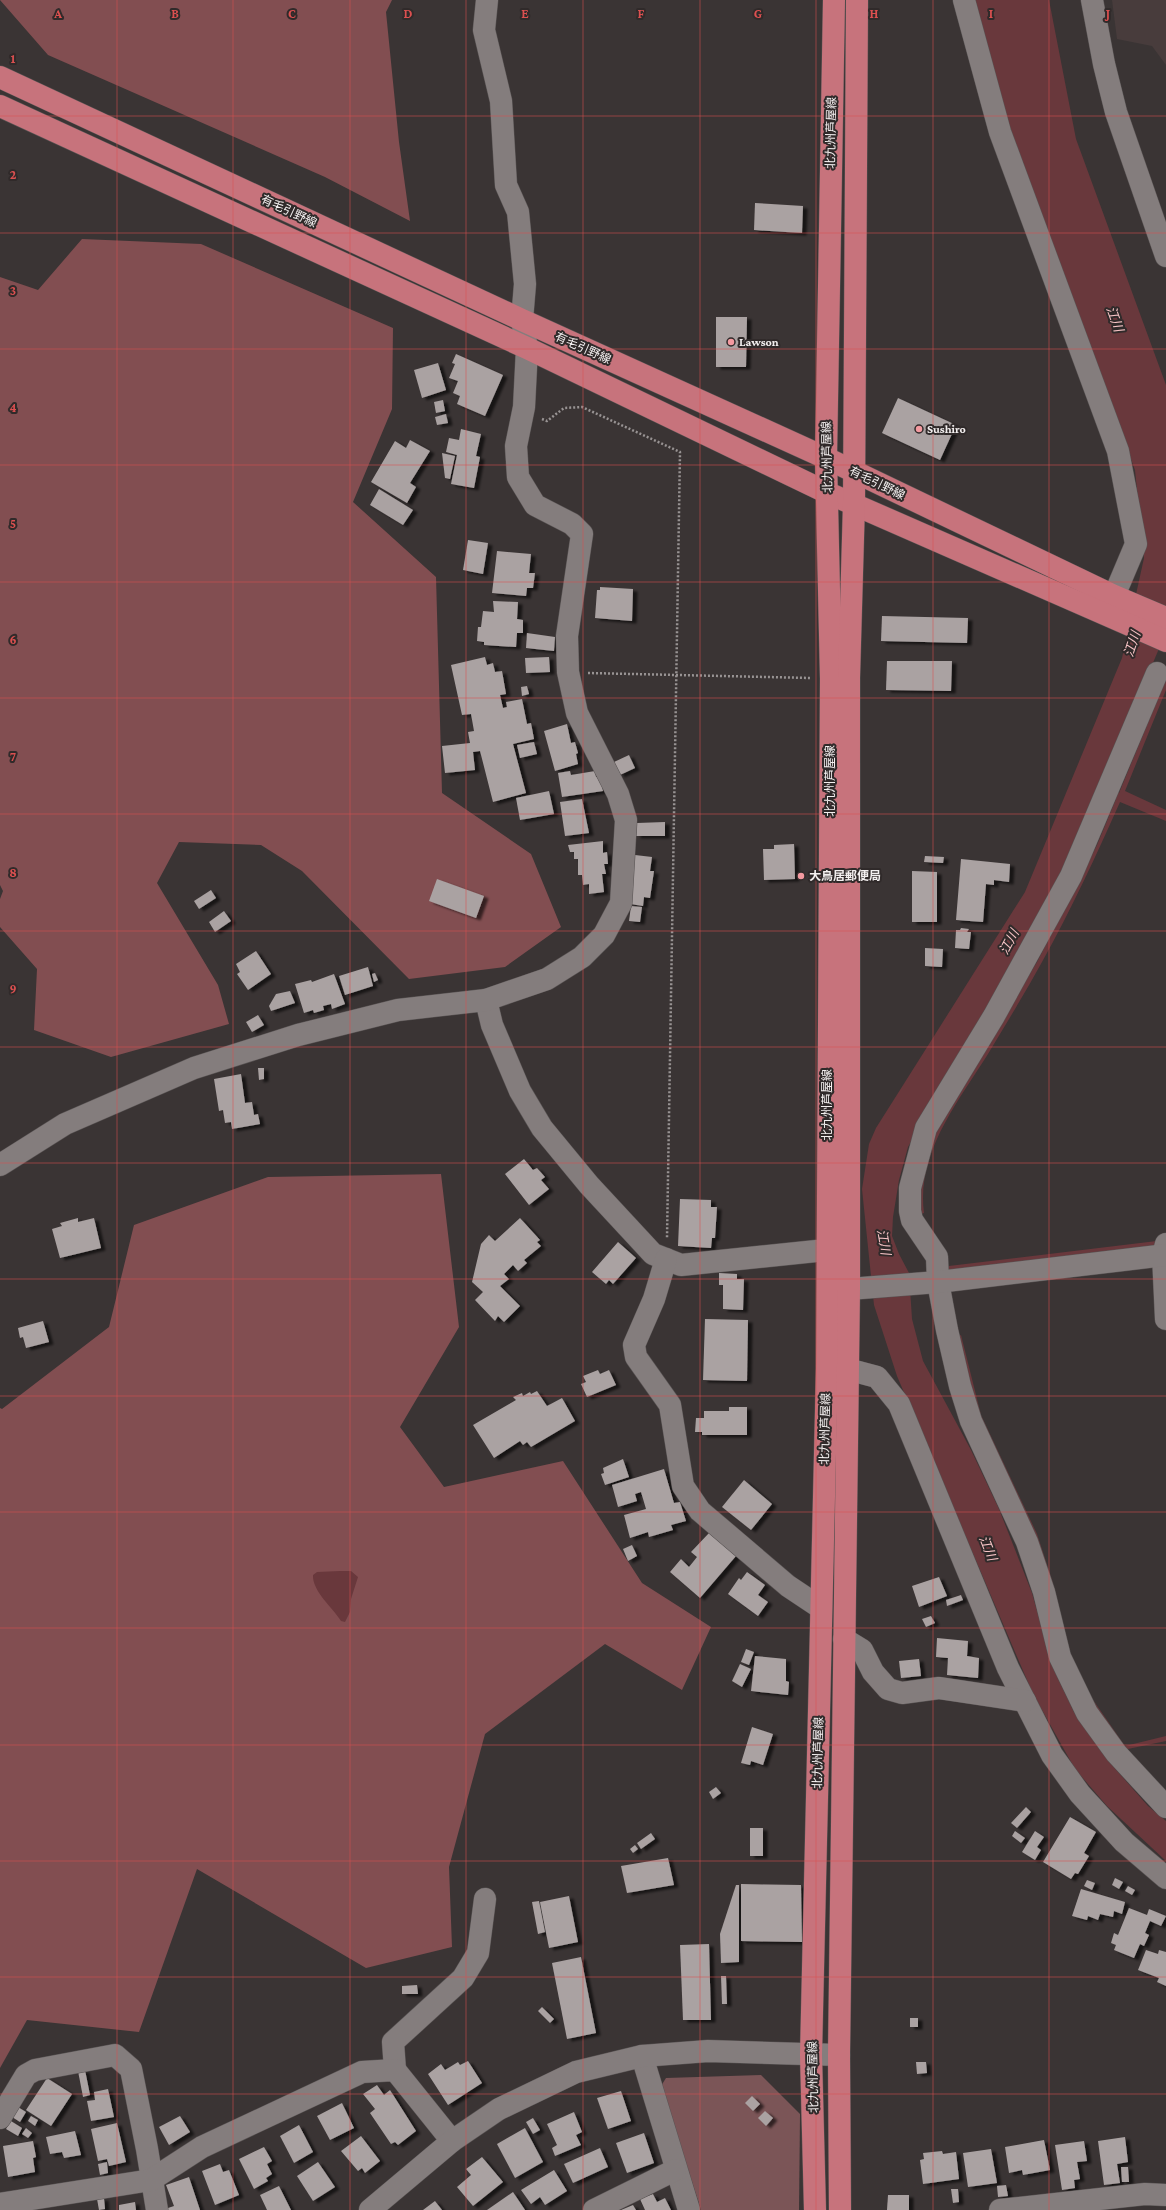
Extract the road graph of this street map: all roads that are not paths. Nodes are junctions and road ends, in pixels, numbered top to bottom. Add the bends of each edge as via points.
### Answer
1 (487, 0) edge
2 (834, 0) edge
3 (857, 0) edge
4 (964, 0) edge
5 (1092, 0) edge
6 (0, 77) edge
7 (0, 106) edge
8 (1166, 256) edge
9 (522, 320) junction
10 (527, 348) junction
11 (826, 458) junction
12 (854, 473) junction
13 (828, 493) junction
14 (854, 503) junction
15 (1124, 607) junction
16 (1166, 618) edge
17 (1166, 641) edge
18 (1157, 673) dead end
19 (486, 1000) junction
20 (0, 1165) edge
21 (826, 1250) junction
22 (1165, 1251) edge
23 (666, 1259) junction
24 (938, 1282) junction
25 (849, 1289) junction
26 (1166, 1320) edge
27 (837, 1369) junction
28 (821, 1608) junction
29 (844, 1639) junction
30 (1025, 1701) junction
31 (1166, 1807) edge
32 (1166, 1878) edge
33 (484, 1899) dead end
34 (812, 2055) junction
35 (839, 2055) junction
36 (642, 2056) junction
37 (394, 2070) junction
38 (0, 2118) edge
39 (452, 2141) junction
40 (675, 2170) junction
41 (151, 2180) junction
42 (1166, 2195) edge
43 (0, 2204) edge
44 (815, 2209) edge
45 (157, 2210) edge
46 (370, 2210) edge
47 (594, 2210) edge
48 (689, 2210) edge
49 (840, 2210) edge
50 (1000, 2210) edge

1 - 9 street via 484,30 500,101 506,184 518,212 525,284
2 - 11 main road, 北九州芦屋線
3 - 12 main road, 北九州芦屋線
4 - 15 street via 1000,132 1118,451 1136,544
5 - 8 street via 1116,112
6 - 9 main road, 有毛引野線
7 - 10 main road, 有毛引野線
9 - 10 street
9 - 11 main road, 有毛引野線
10 - 13 main road, 有毛引野線
10 - 19 street via 523,413 516,446 518,477 535,505 572,524 582,534 567,636 568,672 577,714 618,794 626,820 621,903 604,935 582,957 547,979
11 - 12 main road, 有毛引野線
11 - 13 main road, 北九州芦屋線
12 - 14 main road, 北九州芦屋線
12 - 15 main road, 有毛引野線
13 - 14 main road, 有毛引野線
13 - 21 main road, 北九州芦屋線 via 830,679
14 - 15 main road, 有毛引野線
14 - 25 main road, 北九州芦屋線 via 849,678
15 - 16 main road, 有毛引野線
15 - 17 main road, 有毛引野線
18 - 24 street via 1071,876 994,1016 926,1128 910,1188 910,1211 912,1220 937,1257
19 - 20 street via 398,1010 298,1035 194,1068 65,1124
19 - 23 street via 492,1025 520,1091 542,1128 654,1254
21 - 23 street via 681,1265
21 - 27 main road, 北九州芦屋線
22 - 24 street
22 - 26 street
23 - 28 street via 654,1299 634,1345 636,1358 670,1405 683,1486 700,1511 788,1586
24 - 25 street
24 - 31 street via 960,1386 971,1421 1027,1542 1044,1592 1060,1656 1087,1713 1116,1754
25 - 27 main road, 北九州芦屋線
27 - 28 main road, 北九州芦屋線
27 - 29 main road, 北九州芦屋線
27 - 30 street via 877,1377 898,1404 1008,1668
28 - 34 main road, 北九州芦屋線
29 - 30 street via 862,1650 873,1672 888,1689 902,1693 939,1688
29 - 35 main road, 北九州芦屋線
30 - 32 street via 1052,1755 1080,1794 1124,1842
33 - 37 street via 478,1954 463,1978 393,2042
34 - 35 street
34 - 36 street via 708,2051
34 - 44 main road, 北九州芦屋線
35 - 49 main road, 北九州芦屋線
36 - 39 street via 576,2072 499,2109
36 - 40 street
37 - 39 street
37 - 41 street via 362,2072 202,2147
38 - 41 street via 26,2076 35,2070 115,2055 130,2069
39 - 46 street
40 - 47 street
40 - 48 street
41 - 43 street
41 - 45 street
42 - 50 street via 1145,2194

